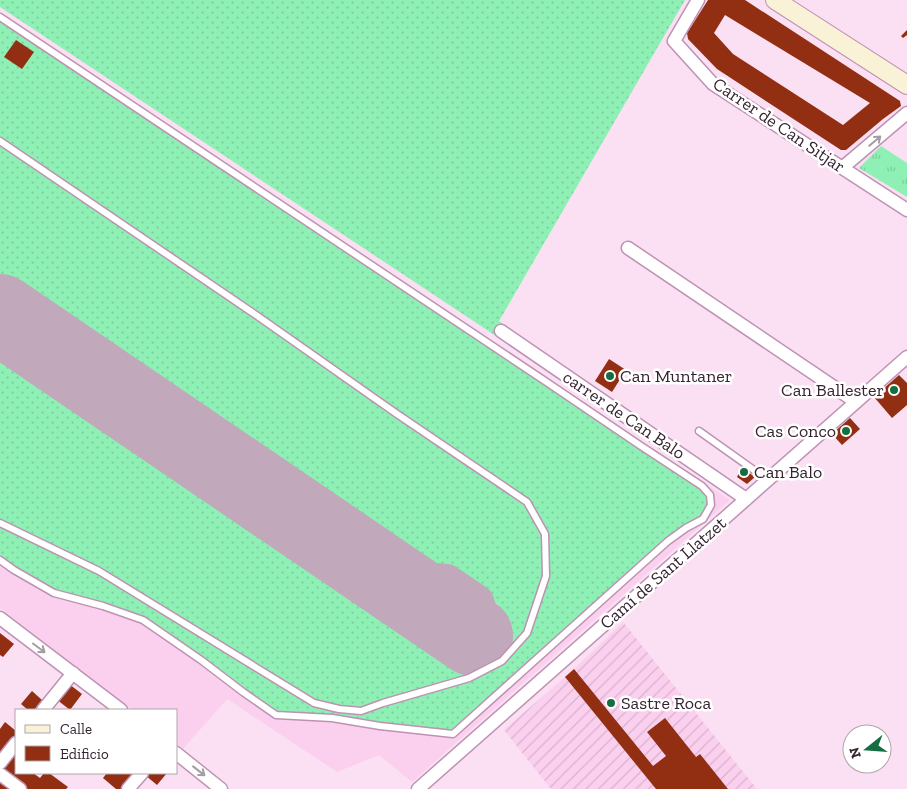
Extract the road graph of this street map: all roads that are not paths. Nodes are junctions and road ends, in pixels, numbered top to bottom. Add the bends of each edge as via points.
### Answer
1 (698, 0) edge
2 (775, 0) edge
3 (0, 17) edge
4 (907, 85) edge
5 (907, 113) edge
6 (0, 141) edge
7 (842, 168) junction
8 (907, 210) edge
9 (628, 248) dead end
10 (501, 331) dead end
11 (907, 357) edge
12 (856, 402) junction
13 (699, 431) dead end
14 (768, 480) junction
15 (746, 499) junction
16 (0, 523) edge
17 (0, 560) edge
18 (0, 618) edge
19 (73, 673) junction
20 (44, 709) edge
21 (120, 709) edge
22 (15, 744) edge
23 (178, 755) edge
24 (0, 763) edge
25 (0, 774) edge
26 (141, 774) edge
27 (20, 789) edge
28 (128, 789) edge
29 (221, 789) edge
30 (418, 789) edge

1 - 7 street, Carrer de Can Sitjar via 674,41 713,84
2 - 4 street
3 - 17 lane via 702,486 710,495 711,505 703,519 668,541 453,734 332,718 276,715 143,620 54,593
7 -> 5 street
6 - 16 lane via 527,502 545,534 546,576 527,633 502,661 469,678 361,711 339,710 314,703 99,570
7 - 8 street, Carrer de Can Sitjar
9 - 12 street
10 - 15 street, carrer de Can Balo
11 - 12 street, Camí de Sant Llatzet
12 - 14 street, Camí de Sant Llatzet
13 - 14 lane
14 - 15 street, Camí de Sant Llatzet
15 - 30 street, Camí de Sant Llatzet
18 -> 19 street
19 - 20 street
19 - 21 street
22 - 24 street
23 -> 29 street
25 - 27 street
26 - 28 street

